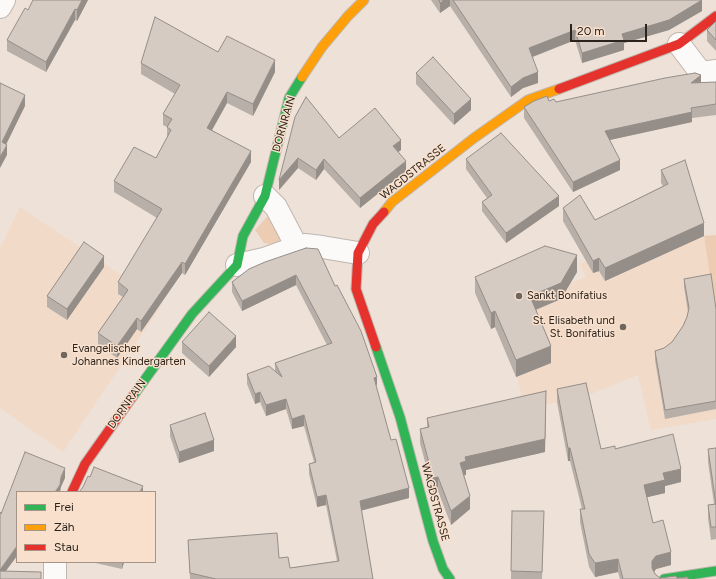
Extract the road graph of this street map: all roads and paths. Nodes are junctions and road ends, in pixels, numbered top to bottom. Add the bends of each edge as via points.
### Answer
1 (4, 0) edge
2 (364, 0) edge
3 (0, 8) edge
4 (716, 16) edge
5 (679, 44) junction
6 (716, 72) edge
7 (265, 196) junction
8 (297, 247) junction
9 (358, 253) junction
10 (237, 265) junction
11 (72, 491) edge
12 (56, 563) edge
13 (716, 571) edge
14 (55, 579) edge
15 (450, 579) edge
16 (664, 579) edge

1 - 3 street
2 - 7 street, DORNRAIN via 322,47 289,98
4 - 5 street, WAGDSTRASSE
5 - 6 street via 701,73
5 - 9 street, WAGDSTRASSE via 528,100 392,202 373,224
7 - 8 street via 276,207
7 - 10 street, DORNRAIN via 243,236
8 - 9 street via 322,247
8 - 10 street via 264,259
9 - 15 street, WAGDSTRASSE via 356,289 400,417 442,569
10 - 11 street, DORNRAIN via 192,314 85,464
12 - 14 street
13 - 16 street

